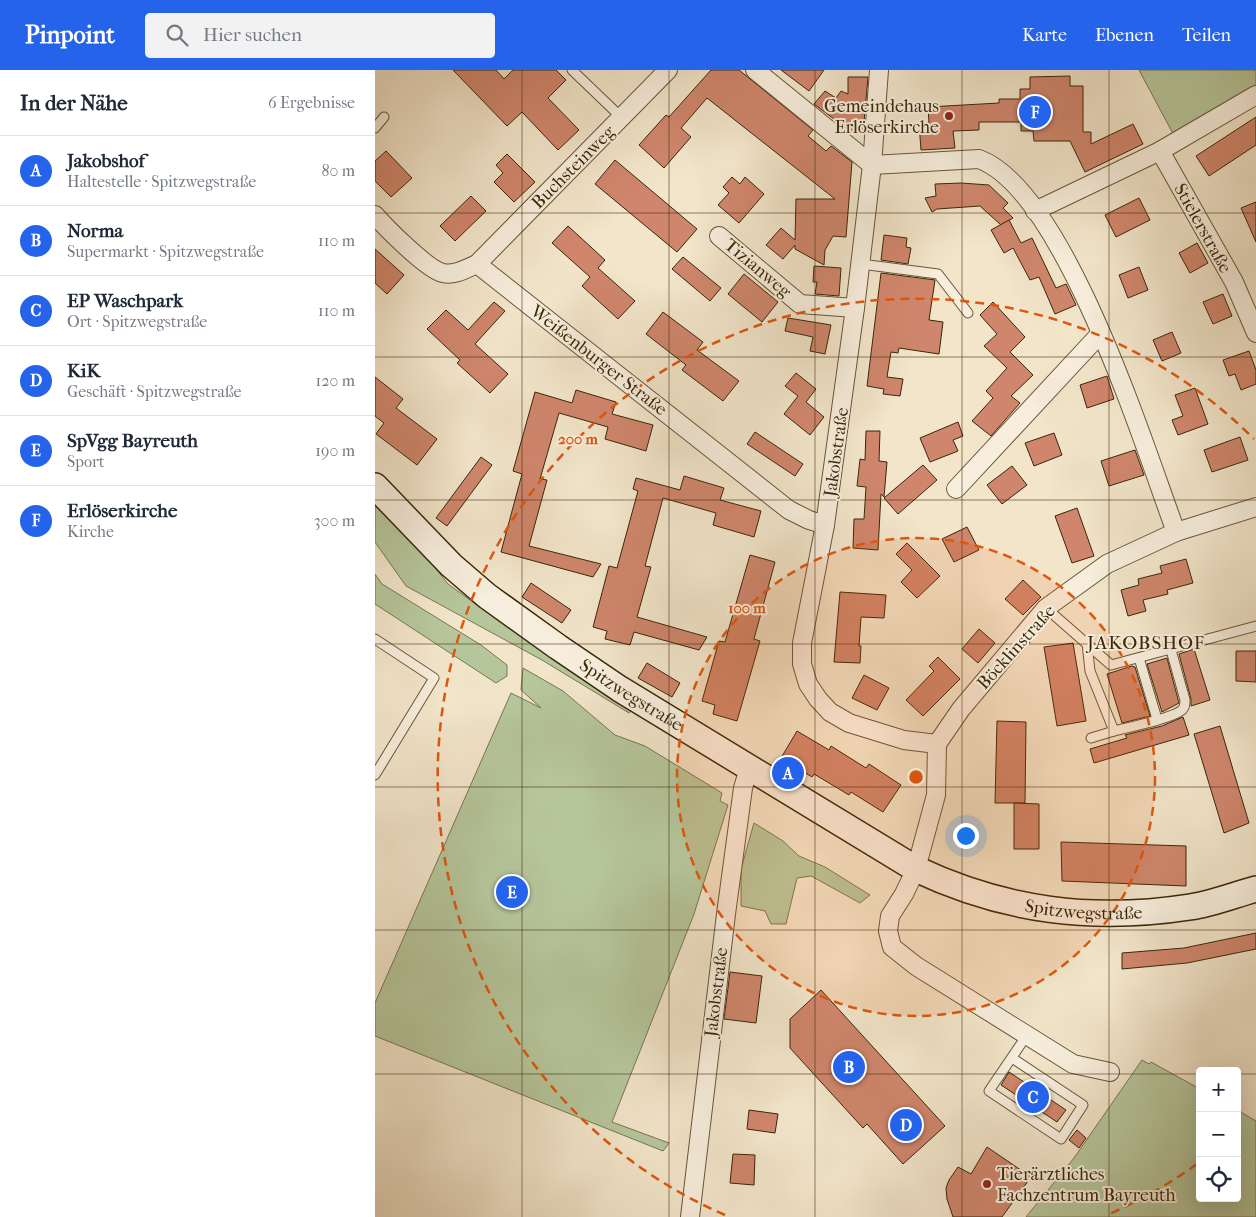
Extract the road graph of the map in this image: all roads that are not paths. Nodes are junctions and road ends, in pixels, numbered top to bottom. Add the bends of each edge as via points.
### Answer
1 (573, 70) edge
2 (668, 70) edge
3 (755, 70) edge
4 (879, 70) edge
5 (1256, 95) edge
6 (384, 116) dead end
7 (622, 118) junction
8 (375, 128) edge
9 (1160, 151) junction
10 (873, 165) junction
11 (1035, 211) junction
12 (375, 215) edge
13 (719, 236) dead end
14 (477, 264) junction
15 (861, 264) junction
16 (855, 308) junction
17 (968, 313) dead end
18 (1256, 332) edge
19 (1101, 333) junction
20 (375, 486) edge
21 (956, 489) dead end
22 (1256, 507) edge
23 (825, 525) junction
24 (1176, 532) junction
25 (1047, 608) junction
26 (1256, 626) edge
27 (375, 640) edge
28 (1087, 643) junction
29 (1171, 650) junction
30 (1139, 658) junction
31 (1157, 720) junction
32 (1114, 731) junction
33 (1091, 738) dead end
34 (937, 744) junction
35 (749, 768) junction
36 (375, 775) edge
37 (916, 870) junction
38 (1256, 889) edge
39 (1027, 1035) junction
40 (1012, 1058) junction
41 (1110, 1072) dead end
42 (690, 1217) edge

1 - 7 lane
2 - 7 street, Buchsteinweg
3 - 10 street
4 - 10 street, Jakobstraße
5 - 9 street
6 - 8 lane
7 - 14 street, Buchsteinweg
9 - 11 street
9 - 18 street, Stielerstraße via 1234,282
10 - 11 street via 979,159 993,164 1005,174
10 - 15 street, Jakobstraße
11 - 19 street via 1074,271
12 - 14 street via 429,265 443,273 457,273
13 - 16 street, Tizianweg via 800,304
14 - 23 street, Weißenburger Straße via 789,510
15 - 16 street, Jakobstraße
15 - 17 lane via 938,274
16 - 23 street, Jakobstraße
19 - 21 street
19 - 24 street
20 - 35 street, Spitzwegstraße via 451,565 487,596 611,683
22 - 24 street, Böcklinstraße
23 - 34 street, Jakobstraße via 802,643 802,664 808,684 830,712 849,724 903,740
24 - 25 street, Böcklinstraße via 1107,564
25 - 28 lane
25 - 34 street, Böcklinstraße via 961,709
26 - 29 lane
27 - 36 lane via 434,678
28 - 30 lane via 1111,665
28 - 32 lane via 1090,671
29 - 30 lane
29 - 31 lane via 1185,705 1180,712
30 - 31 lane
31 - 32 lane
32 - 33 lane
34 - 37 street via 936,795
35 - 37 street, Spitzwegstraße
35 - 42 street, Jakobstraße via 743,788 726,914
37 - 38 street, Spitzwegstraße via 955,888 1007,902 1093,915 1191,907
37 - 39 street via 890,916 888,931 892,947 915,966
39 - 40 lane
39 - 41 street via 1073,1064
40 - 40 lane via 1083,1105 1061,1138 989,1091

